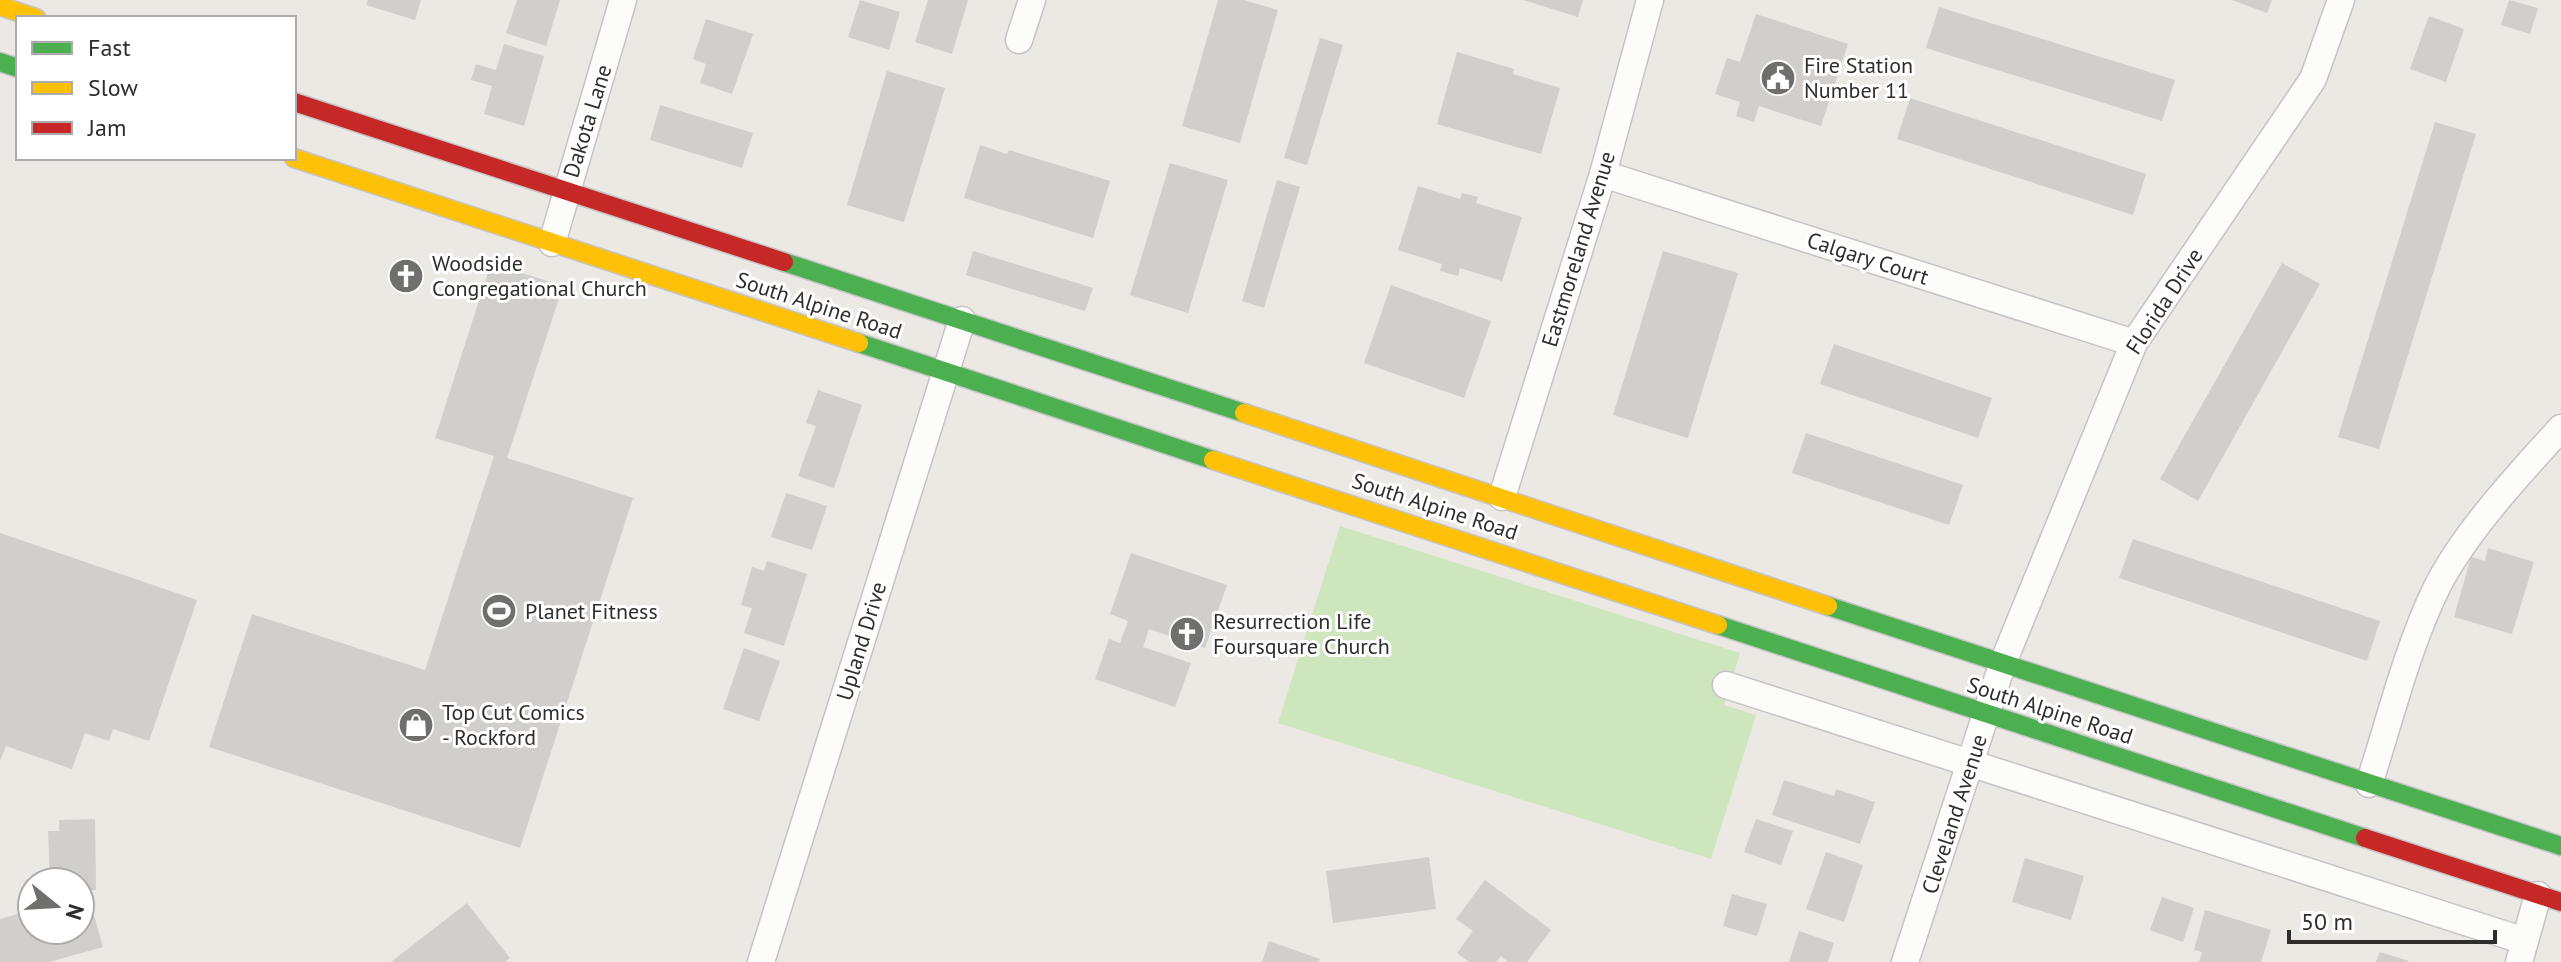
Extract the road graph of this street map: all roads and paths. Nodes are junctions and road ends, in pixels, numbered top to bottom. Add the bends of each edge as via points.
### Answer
1 (623, 0) edge
2 (1032, 0) edge
3 (1650, 0) edge
4 (2341, 0) edge
5 (0, 6) edge
6 (30, 16) edge
7 (1019, 40) dead end
8 (296, 103) edge
9 (296, 159) edge
10 (1603, 174) junction
11 (566, 192) junction
12 (552, 243) junction
13 (962, 320) junction
14 (2134, 343) junction
15 (945, 372) junction
16 (2554, 436) edge
17 (1502, 497) junction
18 (2002, 665) junction
19 (1726, 685) dead end
20 (1986, 714) junction
21 (1970, 763) junction
22 (2369, 784) junction
23 (2561, 846) edge
24 (2550, 899) edge
25 (2522, 952) edge
26 (761, 962) edge
27 (1905, 962) edge

1 - 11 street, Dakota Lane
2 - 7 street
3 - 10 street, Eastmoreland Avenue
4 - 14 street, Florida Drive via 2313,79
5 - 6 main road
8 - 11 main road, South Alpine Road
9 - 12 main road, South Alpine Road
10 - 14 street, Calgary Court
10 - 17 street, Eastmoreland Avenue
11 - 12 street, Dakota Lane
11 - 13 main road, South Alpine Road
12 - 15 main road, South Alpine Road
13 - 15 street, Upland Drive
13 - 17 main road, South Alpine Road
14 - 18 street, Florida Drive
15 - 20 main road, South Alpine Road
15 - 26 street, Upland Drive
16 - 22 street via 2466,541 2439,584
17 - 18 main road, South Alpine Road
18 - 20 street, Cleveland Avenue
18 - 22 main road, South Alpine Road
19 - 21 street
20 - 21 street, Cleveland Avenue
20 - 24 main road, South Alpine Road
21 - 25 street
21 - 27 street, Cleveland Avenue
22 - 23 main road, South Alpine Road
24 - 25 street

